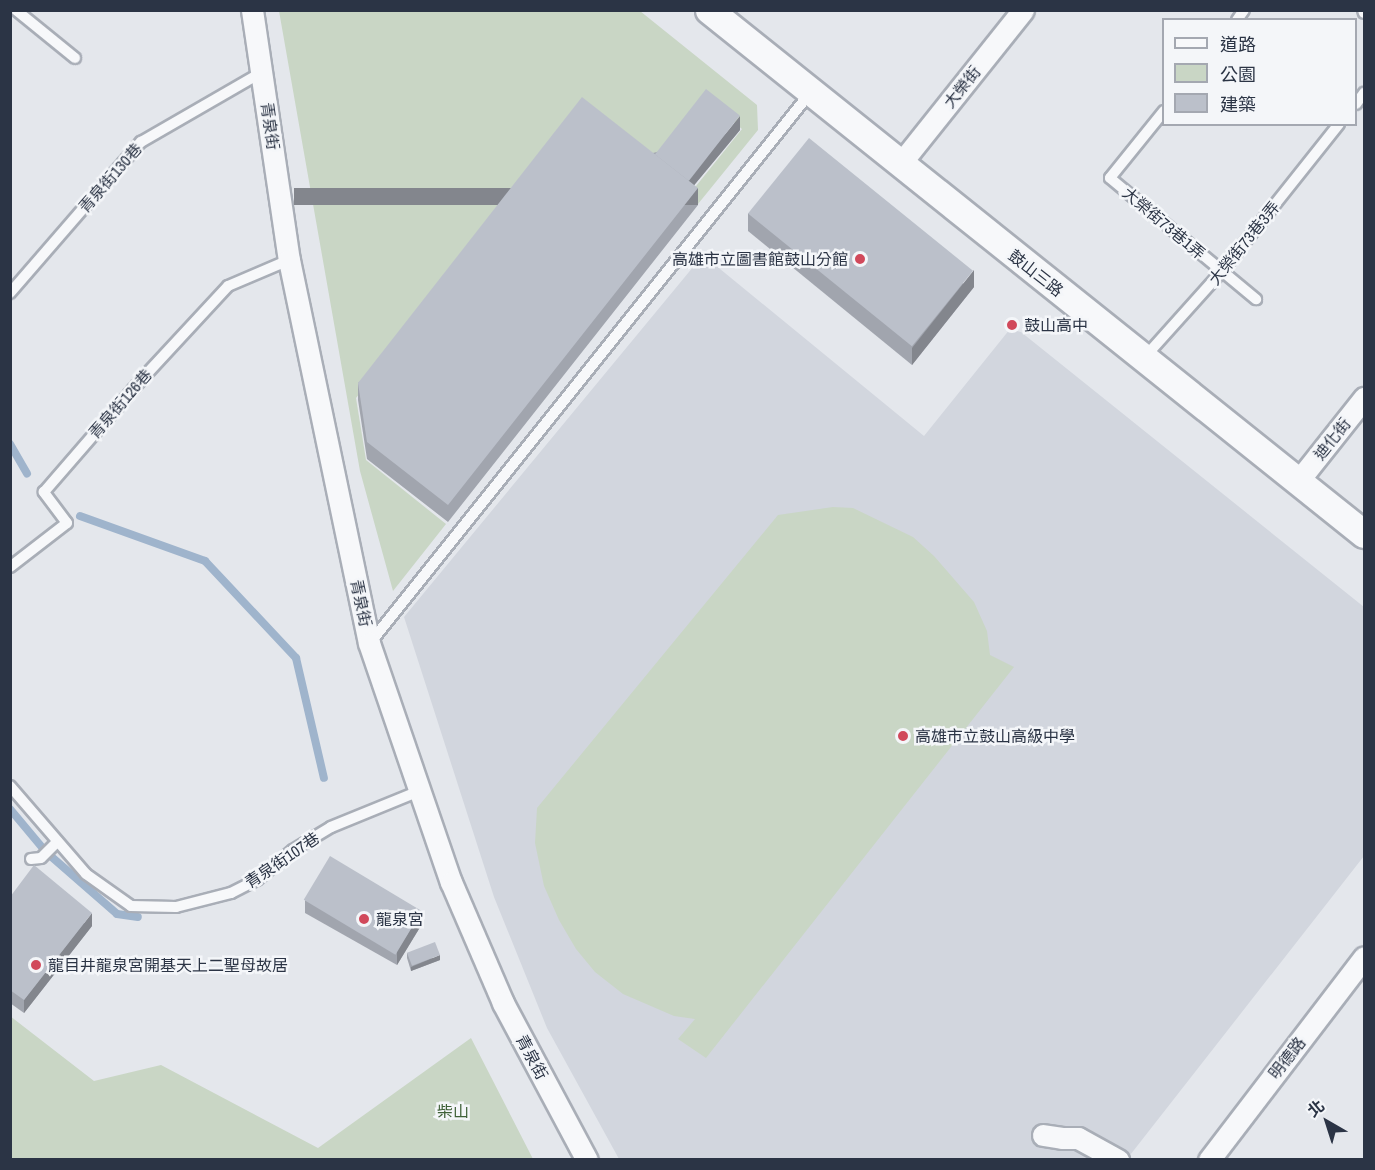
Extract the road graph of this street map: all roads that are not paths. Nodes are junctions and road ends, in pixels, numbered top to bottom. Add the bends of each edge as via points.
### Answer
1 (16, 10) edge
2 (252, 10) edge
3 (709, 10) edge
4 (1023, 10) edge
5 (75, 58) dead end
6 (262, 71) junction
7 (810, 93) junction
8 (1162, 113) edge
9 (1337, 126) edge
10 (900, 164) junction
11 (289, 260) junction
12 (1222, 271) junction
13 (10, 293) edge
14 (1256, 299) dead end
15 (1144, 358) junction
16 (1365, 398) edge
17 (1299, 480) junction
18 (1365, 534) edge
19 (10, 567) edge
20 (369, 643) junction
21 (10, 786) edge
22 (419, 791) junction
23 (57, 842) junction
24 (36, 859) dead end
25 (1365, 957) edge
26 (1043, 1135) dead end
27 (587, 1160) edge
28 (1118, 1160) edge
29 (1209, 1160) edge

1 - 5 lane
2 - 6 street, 青泉街
3 - 7 street, 鼓山三路
4 - 10 street, 大榮街
6 - 11 street, 青泉街
6 - 13 lane, 青泉街130巷 via 141,142
7 - 10 street, 鼓山三路
7 - 20 lane
8 - 12 lane, 大榮街73巷1弄 via 1110,178
9 - 12 lane, 大榮街73巷3弄
10 - 15 street, 鼓山三路
11 - 19 lane, 青泉街126巷 via 215,293 44,492 67,523
11 - 20 street, 青泉街
12 - 14 lane, 大榮街73巷1弄
12 - 15 lane, 大榮街73巷3弄
15 - 17 street, 鼓山三路
16 - 17 street, 迪化街
17 - 18 street, 鼓山三路
20 - 22 street, 青泉街
21 - 23 lane, 青泉街107巷
22 - 23 lane, 青泉街107巷 via 331,827 293,850 257,880 231,893 176,907 131,906 86,874
22 - 27 street, 青泉街 via 503,1003
23 - 24 lane
25 - 29 street, 明德路
26 - 28 street via 1078,1138

